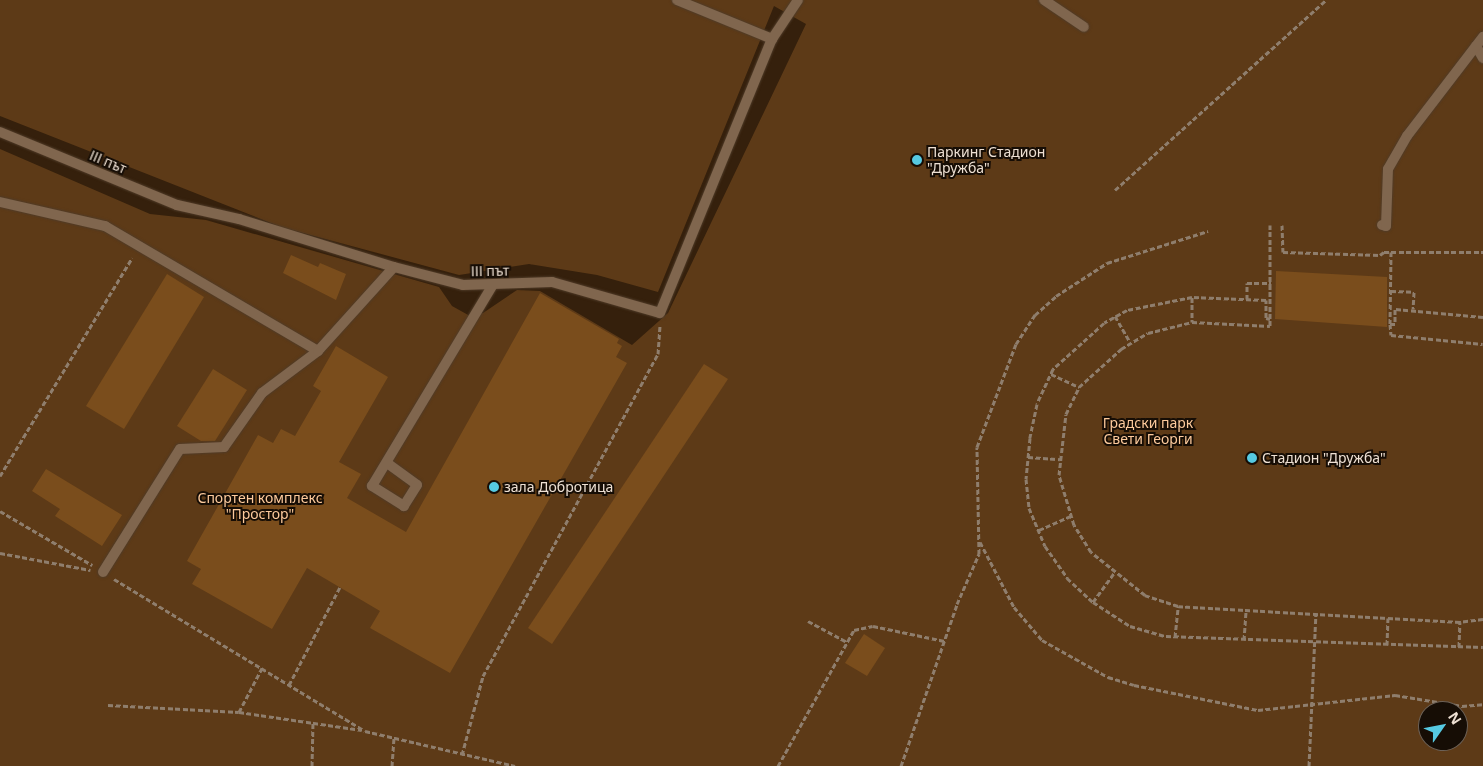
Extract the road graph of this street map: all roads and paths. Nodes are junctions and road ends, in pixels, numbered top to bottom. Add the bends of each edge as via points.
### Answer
1 (677, 0) edge
2 (798, 0) edge
3 (1044, 0) edge
4 (1326, 0) edge
5 (1084, 27) dead end
6 (1483, 37) edge
7 (772, 39) junction
8 (1476, 46) junction
9 (1483, 58) edge
10 (0, 132) edge
11 (1115, 190) dead end
12 (0, 202) edge
13 (1270, 225) dead end
14 (1282, 225) dead end
15 (1382, 225) dead end
16 (1208, 231) dead end
17 (140, 244) junction
18 (1391, 252) junction
19 (1483, 252) edge
20 (394, 266) junction
21 (1272, 283) junction
22 (492, 286) junction
23 (1391, 291) junction
24 (1192, 297) junction
25 (1247, 299) junction
26 (1413, 309) junction
27 (660, 313) junction
28 (1115, 316) junction
29 (1483, 317) edge
30 (1270, 319) junction
31 (1192, 322) junction
32 (1390, 324) junction
33 (1130, 342) junction
34 (1483, 344) edge
35 (318, 351) junction
36 (1051, 374) junction
37 (1079, 387) junction
38 (1028, 457) junction
39 (1060, 459) junction
40 (386, 463) junction
41 (0, 476) edge
42 (0, 511) edge
43 (1071, 516) junction
44 (1039, 530) junction
45 (980, 541) junction
46 (0, 553) edge
47 (103, 572) junction
48 (1114, 574) junction
49 (340, 587) dead end
50 (1094, 602) junction
51 (1178, 606) junction
52 (1246, 610) junction
53 (1316, 614) junction
54 (1388, 618) junction
55 (1483, 619) edge
56 (808, 622) dead end
57 (1460, 622) junction
58 (1174, 637) junction
59 (1244, 640) junction
60 (944, 641) junction
61 (847, 642) junction
62 (1315, 643) junction
63 (1387, 645) junction
64 (1459, 647) junction
65 (1483, 647) edge
66 (262, 668) junction
67 (289, 685) junction
68 (1313, 702) junction
69 (1483, 704) edge
70 (108, 705) dead end
71 (239, 712) junction
72 (313, 723) junction
73 (365, 731) junction
74 (394, 738) junction
75 (462, 755) junction
76 (312, 766) edge
77 (392, 766) edge
78 (514, 766) edge
79 (778, 766) edge
80 (901, 766) edge
81 (1309, 766) edge

1 - 7 street
2 - 7 street
3 - 5 street
4 - 11 path
6 - 8 street
7 - 27 street
8 - 9 street
8 - 15 street via 1407,136 1388,169 1386,226
10 - 20 street, ІІІ път via 177,206 239,219
12 - 17 street via 105,226
13 - 21 path
14 - 18 path via 1283,252
16 - 45 path via 1107,263 1056,296 1035,315 1016,344 977,447 975,484
17 - 35 street
17 - 41 path
18 - 19 path
18 - 23 path
20 - 22 street, ІІІ път via 462,285
20 - 35 street
21 - 25 path via 1247,283
21 - 30 path
22 - 27 street, ІІІ път via 552,282
22 - 40 street
23 - 26 path via 1414,292
23 - 32 path
24 - 25 path
24 - 28 path via 1140,305
24 - 31 path
25 - 30 path via 1266,300 1266,318
26 - 29 path
26 - 32 path via 1395,309 1396,324
27 - 75 path via 658,354 483,676
28 - 33 path
28 - 36 path via 1077,346
30 - 31 path via 1270,326
31 - 33 path
32 - 34 path via 1390,335
33 - 37 path
35 - 47 street via 262,393 224,447 180,449
36 - 37 path
36 - 38 path via 1037,404
37 - 39 path via 1066,414
38 - 39 path
38 - 44 path via 1030,508
39 - 43 path via 1059,475
40 - 40 street via 417,484 404,506 372,486
42 - 47 path
43 - 44 path
43 - 48 path via 1091,552
44 - 50 path via 1067,578
45 - 60 path via 979,554
45 - 68 path via 1014,607 1042,640 1108,677 1173,694 1258,710
46 - 47 path
47 - 66 path
48 - 50 path
48 - 51 path via 1145,595
49 - 67 path
50 - 58 path via 1130,626
51 - 52 path
51 - 58 path
52 - 53 path
52 - 59 path
53 - 54 path
53 - 62 path
54 - 57 path
54 - 63 path
55 - 57 path
56 - 61 path
57 - 64 path
58 - 59 path
59 - 62 path
60 - 61 path via 873,626 854,630
60 - 80 path
61 - 79 path
62 - 63 path
62 - 68 path
63 - 64 path
64 - 65 path
66 - 67 path
66 - 71 path
67 - 73 path
68 - 69 path via 1395,695 1462,706
68 - 81 path
70 - 71 path
71 - 72 path
72 - 73 path
72 - 76 path
73 - 74 path
74 - 75 path
74 - 77 path
75 - 78 path

